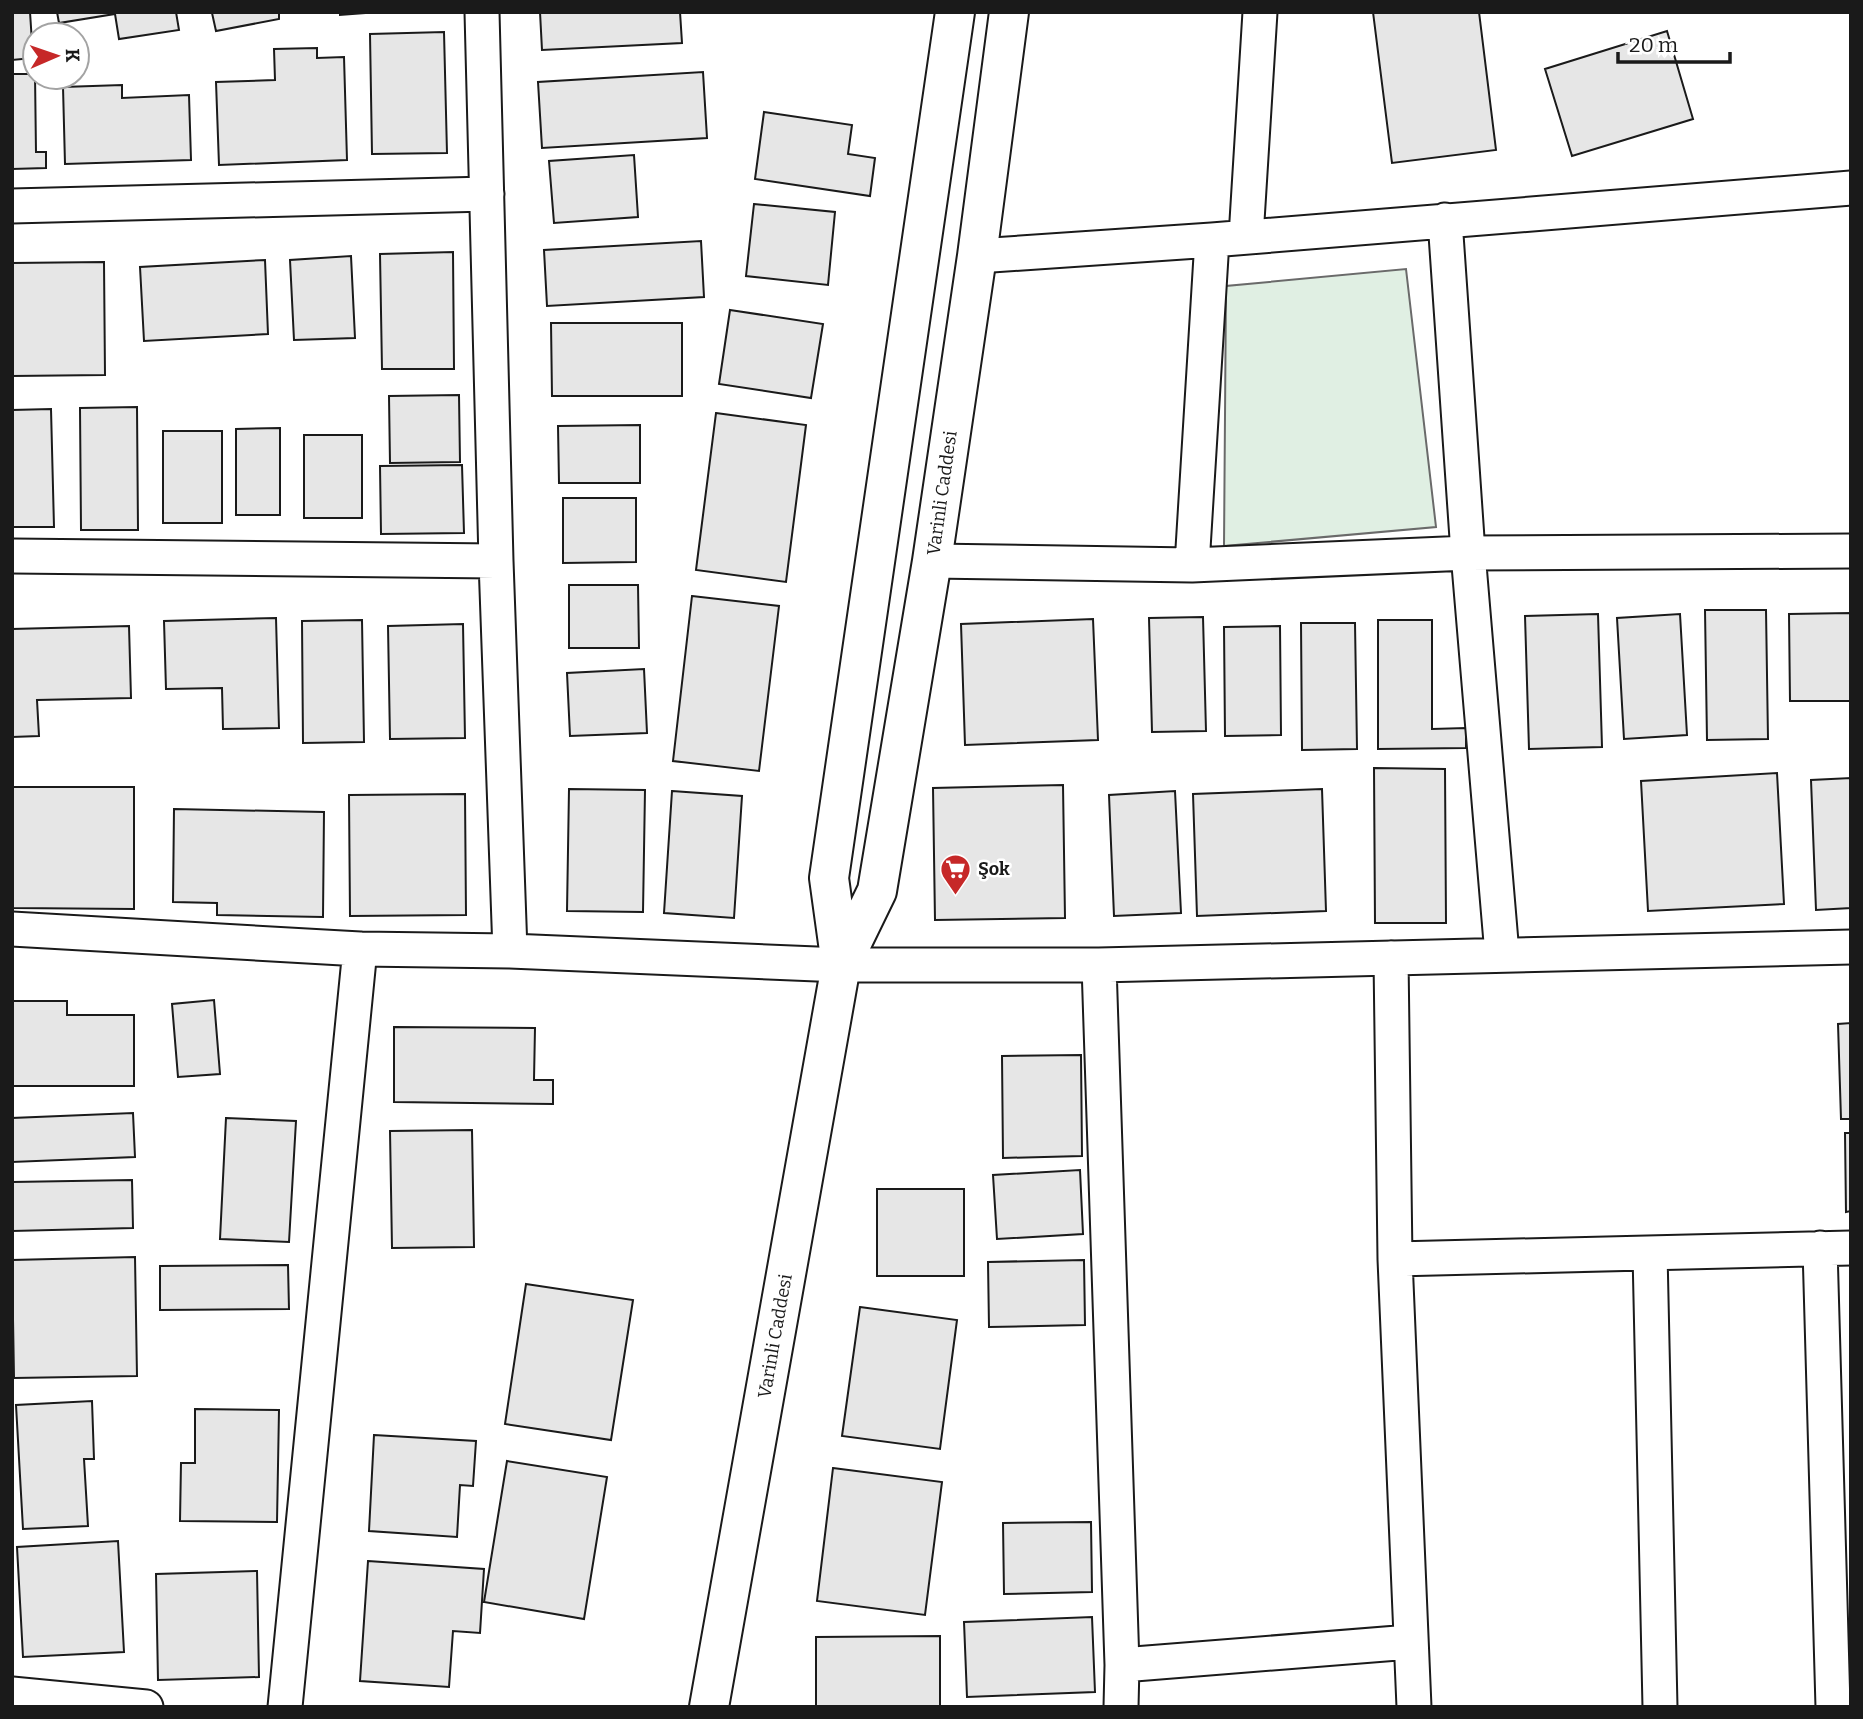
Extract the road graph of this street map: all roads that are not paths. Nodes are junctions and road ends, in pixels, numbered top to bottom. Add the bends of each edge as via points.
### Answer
1 (481, 12) edge
2 (955, 12) edge
3 (1009, 12) edge
4 (1260, 12) edge
5 (1851, 188) edge
6 (487, 194) junction
7 (12, 206) edge
8 (1445, 220) junction
9 (1246, 237) junction
10 (1212, 240) junction
11 (977, 256) junction
12 (1851, 551) edge
13 (1468, 553) junction
14 (12, 556) edge
15 (496, 561) junction
16 (932, 561) junction
17 (1192, 565) junction
18 (12, 929) edge
19 (1851, 947) edge
20 (359, 949) junction
21 (510, 951) junction
22 (1502, 954) junction
23 (1391, 958) junction
24 (842, 965) junction
25 (1099, 965) junction
26 (1836, 1248) edge
27 (1650, 1253) junction
28 (1395, 1259) junction
29 (1410, 1643) junction
30 (1122, 1665) junction
31 (12, 1694) edge
32 (146, 1707) edge
33 (285, 1707) edge
34 (709, 1707) edge
35 (1121, 1707) edge
36 (1414, 1707) edge
37 (1660, 1707) edge
38 (1833, 1707) edge

1 - 6 street
2 - 24 street, Varinli Caddesi via 829,878
3 - 11 street, Varinli Caddesi
4 - 9 street
5 - 8 street
6 - 7 street
6 - 15 street
8 - 9 street
8 - 13 street
9 - 10 street
10 - 11 street
10 - 17 street
11 - 16 street, Varinli Caddesi
12 - 13 street
13 - 17 street
13 - 22 street
14 - 15 street
15 - 21 street
16 - 17 street
16 - 24 street, Varinli Caddesi via 877,891
18 - 20 street
19 - 22 street
20 - 21 street
20 - 33 street
21 - 24 street
22 - 23 street
23 - 25 street
23 - 28 street
24 - 25 street
24 - 34 street, Varinli Caddesi
25 - 30 street
26 - 27 street
26 - 38 street
27 - 28 street
27 - 37 street
28 - 29 street
29 - 30 street
29 - 36 street
30 - 35 street
31 - 32 street

